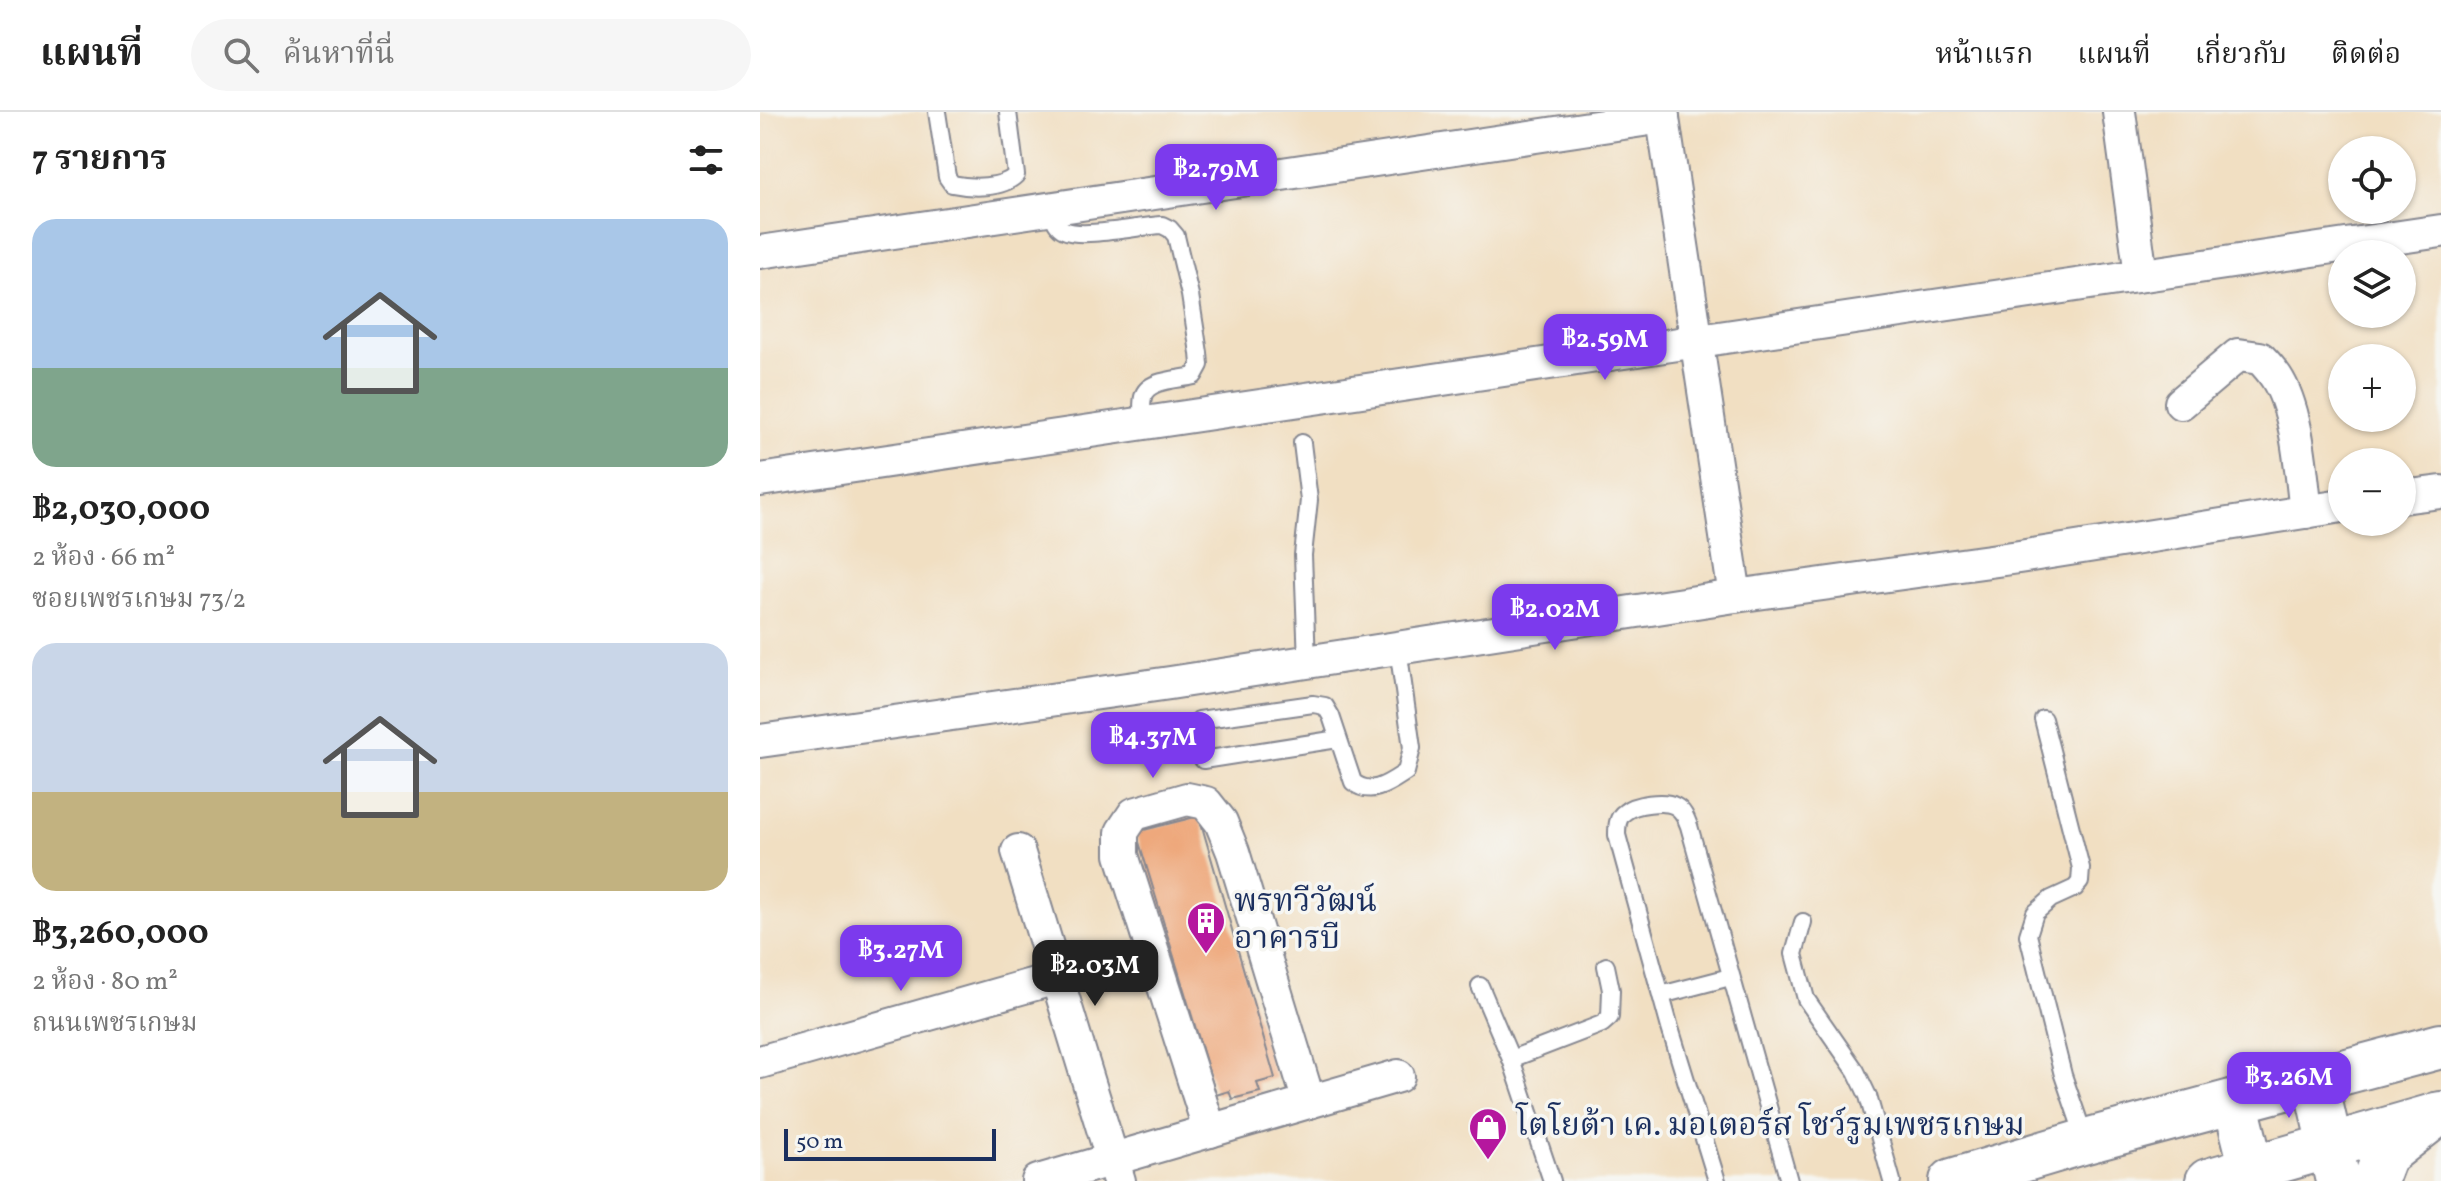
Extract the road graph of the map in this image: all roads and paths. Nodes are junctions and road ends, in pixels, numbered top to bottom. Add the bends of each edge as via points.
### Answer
1 (937, 112) edge
2 (1008, 112) edge
3 (2119, 112) edge
4 (1663, 114) edge
5 (993, 201) junction
6 (1051, 209) junction
7 (2441, 231) edge
8 (760, 252) edge
9 (2141, 275) junction
10 (1697, 340) junction
11 (2181, 403) dead end
12 (1142, 423) junction
13 (1302, 443) dead end
14 (760, 480) edge
15 (2441, 492) edge
16 (2416, 495) edge
17 (2328, 508) edge
18 (2306, 512) junction
19 (1735, 596) junction
20 (1398, 648) junction
21 (1307, 662) junction
22 (2043, 719) dead end
23 (1199, 720) dead end
24 (1338, 739) junction
25 (760, 741) edge
26 (1203, 760) dead end
27 (1018, 851) dead end
28 (1803, 922) dead end
29 (1606, 966) dead end
30 (1730, 977) junction
31 (1056, 978) junction
32 (1480, 986) dead end
33 (1661, 995) junction
34 (2441, 1046) edge
35 (1511, 1059) junction
36 (760, 1062) edge
37 (1398, 1076) dead end
38 (2315, 1080) junction
39 (2235, 1101) junction
40 (1309, 1102) junction
41 (2438, 1115) edge
42 (1210, 1131) junction
43 (2086, 1141) junction
44 (2333, 1164) edge
45 (1116, 1170) edge
46 (2254, 1175) edge
47 (1038, 1181) edge
48 (1552, 1181) edge
49 (1717, 1181) edge
50 (1789, 1181) edge
51 (1892, 1181) edge
52 (1952, 1181) edge
53 (2208, 1181) edge
54 (2375, 1181) edge

1 - 5 lane via 947,177
2 - 5 lane via 1016,175
3 - 9 street
4 - 6 street
4 - 10 street
5 - 6 street
5 - 8 street
6 - 12 lane via 1056,224 1066,231 1162,225 1176,236 1200,365 1194,376 1146,389
7 - 9 street
9 - 10 street
10 - 12 street
10 - 19 street
11 - 18 street via 2238,355 2260,358 2287,401
12 - 14 street
13 - 21 lane via 1309,500 1303,555
15 - 16 street
17 - 18 street
18 - 19 street
19 - 20 street
20 - 21 street
20 - 24 lane via 1412,748 1406,772 1386,785 1361,788 1353,782
21 - 25 street
22 - 43 lane via 2081,868 2075,888 2035,913 2028,935 2063,1075
23 - 24 lane via 1313,704 1325,706
24 - 26 lane
27 - 31 street
28 - 51 lane via 1794,954 1798,977 1806,999 1868,1096
29 - 35 lane via 1610,1017
30 - 33 lane
30 - 33 lane via 1689,826 1672,804 1655,803 1625,811 1617,835
30 - 50 lane
31 - 36 street
31 - 45 street
32 - 35 lane
33 - 49 lane
34 - 38 main road
35 - 48 lane
37 - 40 street
38 - 39 main road
38 - 44 main road
39 - 43 main road
39 - 46 main road
40 - 42 street
40 - 42 street via 1221,822 1206,803 1187,799 1134,814 1122,832 1122,855
41 - 44 main road
41 - 54 main road via 2385,1155
42 - 45 street
43 - 52 main road
44 - 46 main road
45 - 47 street
46 - 53 main road

